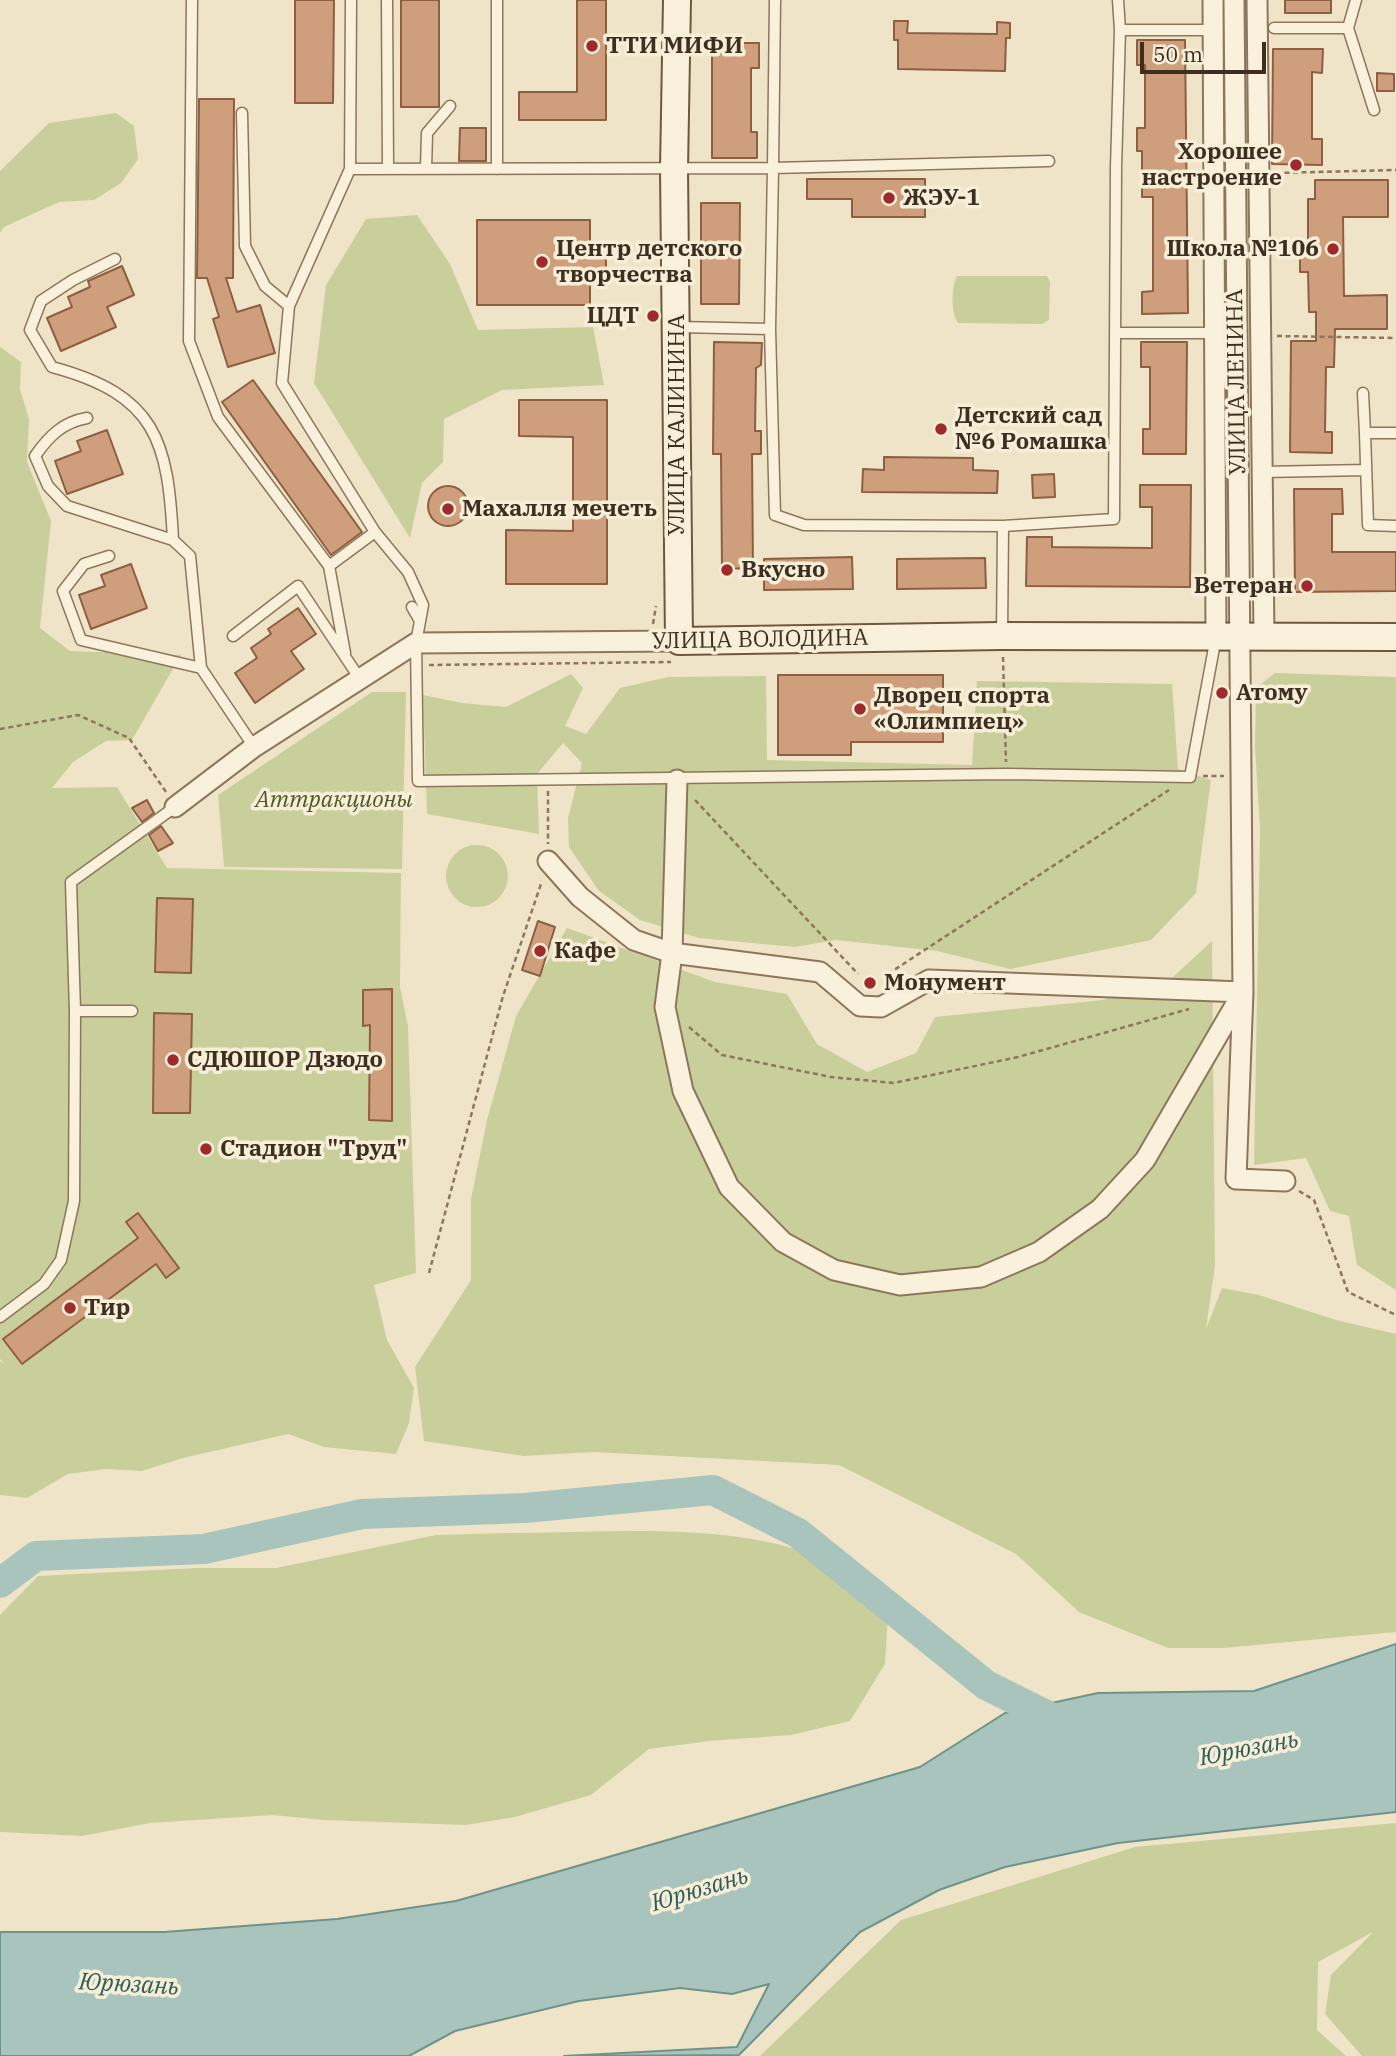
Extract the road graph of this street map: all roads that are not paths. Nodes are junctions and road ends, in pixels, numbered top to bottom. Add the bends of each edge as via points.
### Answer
1 (192, 0) edge
2 (351, 0) edge
3 (387, 0) edge
4 (498, 0) edge
5 (677, 0) edge
6 (775, 0) edge
7 (1118, 0) edge
8 (1213, 0) edge
9 (1234, 0) edge
10 (1257, 0) edge
11 (1356, 0) edge
12 (1274, 28) dead end
13 (1348, 29) junction
14 (1120, 30) junction
15 (1213, 30) junction
16 (450, 106) dead end
17 (1374, 110) dead end
18 (242, 113) dead end
19 (1049, 161) dead end
20 (773, 168) junction
21 (350, 169) junction
22 (388, 169) junction
23 (426, 169) junction
24 (498, 169) junction
25 (674, 169) junction
26 (115, 259) dead end
27 (289, 306) junction
28 (677, 327) junction
29 (770, 329) junction
30 (1214, 332) junction
31 (1116, 333) junction
32 (1363, 393) dead end
33 (87, 418) dead end
34 (1365, 433) junction
35 (1396, 433) edge
36 (1366, 470) junction
37 (1263, 472) junction
38 (1003, 526) junction
39 (1396, 526) edge
40 (376, 532) junction
41 (173, 540) junction
42 (109, 556) dead end
43 (328, 566) junction
44 (412, 607) dead end
45 (421, 621) junction
46 (233, 636) dead end
47 (1002, 636) junction
48 (1240, 637) junction
49 (1396, 637) edge
50 (679, 641) junction
51 (416, 643) junction
52 (345, 653) junction
53 (201, 668) junction
54 (360, 679) junction
55 (254, 747) junction
56 (677, 780) junction
57 (175, 807) joint
58 (548, 861) road end
59 (672, 953) junction
60 (1242, 992) junction
61 (75, 1011) junction
62 (132, 1012) dead end
63 (1285, 1181) road end
64 (0, 1317) edge

1 - 43 lane via 189,341 218,417
2 - 21 lane
3 - 22 lane
4 - 24 lane
5 - 25 street, УЛИЦА КАЛИНИНА
6 - 20 lane
7 - 14 lane
8 - 15 street, УЛИЦА ЛЕНИНА
9 - 48 street
10 - 37 street, УЛИЦА ЛЕНИНА
11 - 13 lane
12 - 13 lane
13 - 17 lane
14 - 15 lane
14 - 31 lane
15 - 30 street, УЛИЦА ЛЕНИНА
16 - 23 lane via 427,133
18 - 27 lane via 245,246 265,286
19 - 20 lane
20 - 25 lane
20 - 29 lane
21 - 22 lane
21 - 27 lane
22 - 23 lane
23 - 24 lane
24 - 25 lane
25 - 28 street, УЛИЦА КАЛИНИНА
26 - 41 lane via 41,302 30,330 52,367 85,376 133,404 156,433 171,491
27 - 40 lane via 282,383
28 - 29 lane
28 - 50 street, УЛИЦА КАЛИНИНА
29 - 38 lane via 775,515 804,525
30 - 31 lane
30 - 48 street, УЛИЦА ЛЕНИНА
31 - 38 lane via 1114,519
32 - 34 lane
33 - 41 lane via 69,421 35,456 48,485 67,506
34 - 35 lane
34 - 36 lane
36 - 37 lane
36 - 39 lane via 1368,525
37 - 48 street, УЛИЦА ЛЕНИНА
38 - 47 lane
40 - 43 lane
40 - 45 lane via 408,572 423,605
41 - 53 lane via 190,556
42 - 53 lane via 84,564 63,591 80,640
43 - 52 lane
44 - 45 lane
45 - 51 lane
46 - 52 lane via 298,586
47 - 48 street, УЛИЦА ВОЛОДИНА
47 - 50 street, УЛИЦА ВОЛОДИНА
48 - 49 street, УЛИЦА ВОЛОДИНА
48 - 56 lane via 1190,777 1007,774
48 - 60 street
50 - 51 street, УЛИЦА ВОЛОДИНА
51 - 54 street
51 - 56 lane via 418,781
52 - 54 lane
53 - 55 lane
54 - 55 street
55 - 57 street
56 - 59 street
57 - 61 lane via 71,882
58 - 59 street via 580,897 634,940
59 - 60 street via 820,972 860,1006 881,1007 929,979
59 - 60 street via 665,1007 684,1091 729,1187 783,1241 834,1270 901,1285 981,1277 1039,1252 1100,1209 1145,1160
60 - 63 street via 1236,1179
61 - 62 lane
61 - 64 lane via 74,1201 61,1260 44,1284

